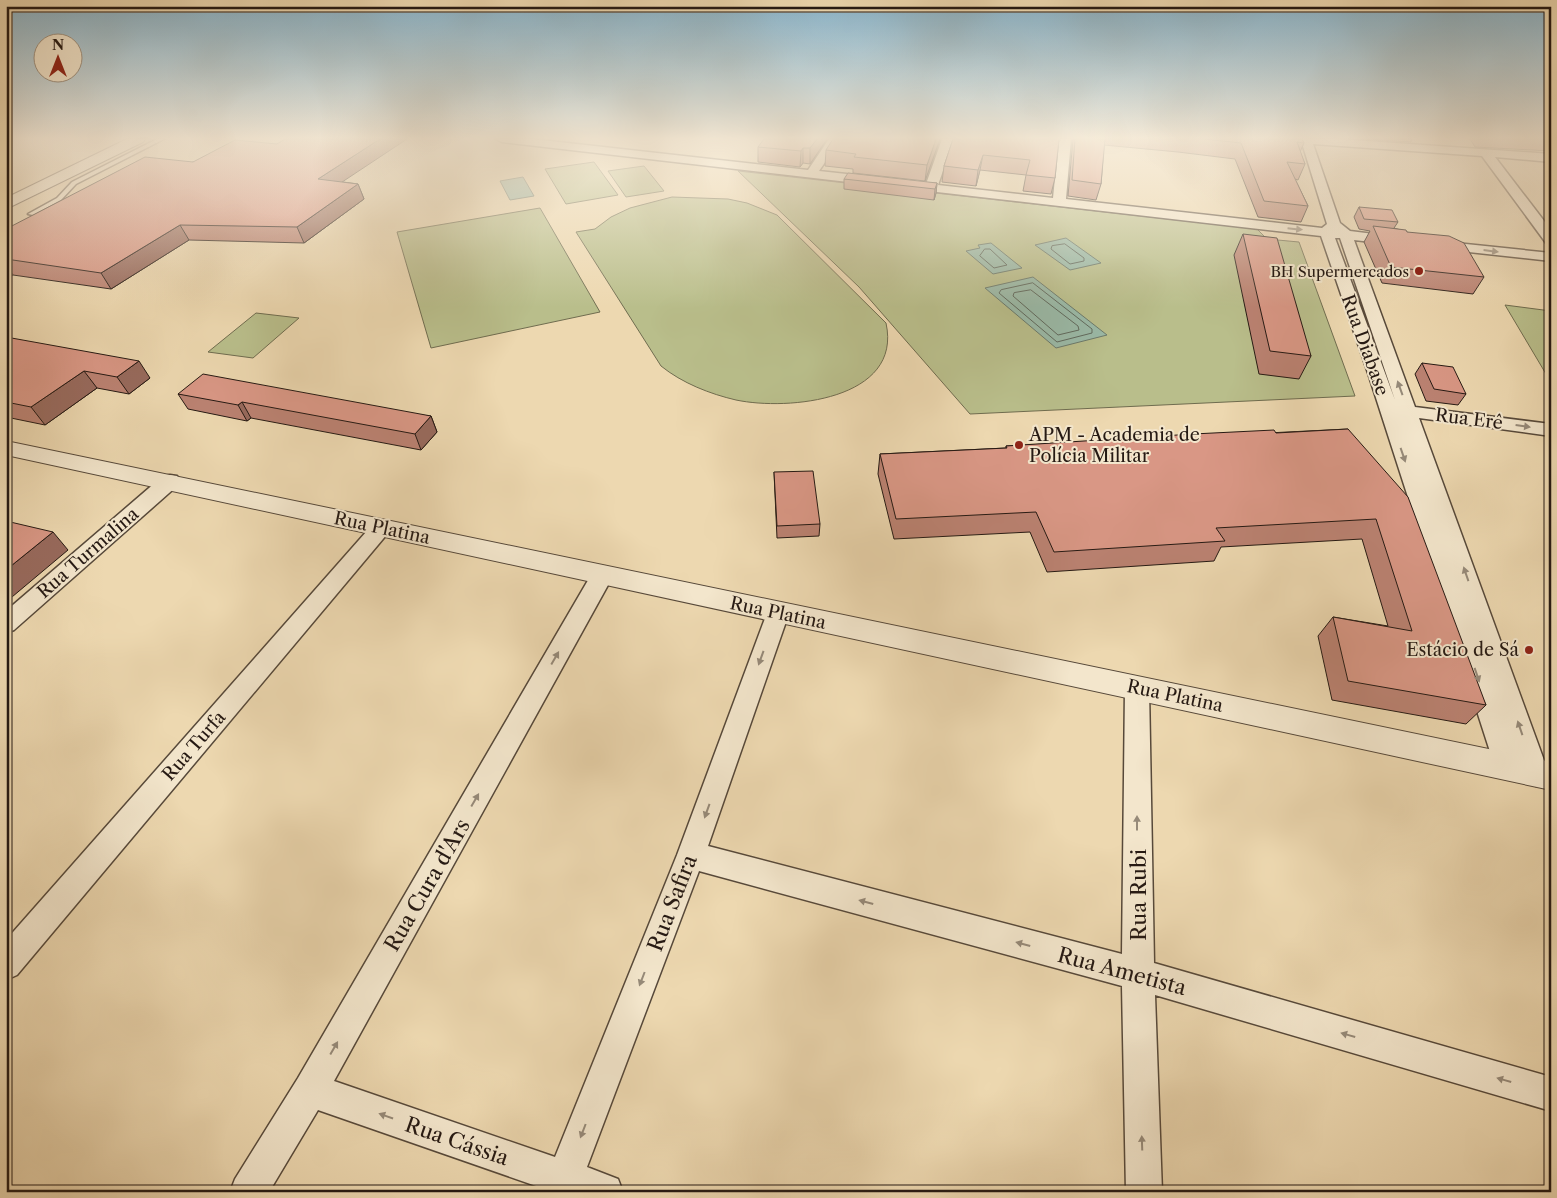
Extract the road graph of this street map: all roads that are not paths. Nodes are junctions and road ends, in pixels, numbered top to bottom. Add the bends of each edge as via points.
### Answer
1 (24, 195) edge
2 (63, 195) edge
3 (994, 195) edge
4 (1060, 195) edge
5 (1323, 195) edge
6 (1517, 195) edge
7 (1059, 202) junction
8 (6, 204) edge
9 (31, 214) edge
10 (1335, 231) junction
11 (1551, 240) edge
12 (1551, 257) edge
13 (1398, 410) junction
14 (1551, 430) edge
15 (6, 448) edge
16 (170, 482) junction
17 (381, 528) junction
18 (602, 576) junction
19 (778, 612) junction
20 (6, 624) edge
21 (1137, 688) junction
22 (1531, 772) edge
23 (691, 855) junction
24 (6, 964) edge
25 (1138, 974) junction
26 (310, 1090) junction
27 (1551, 1094) edge
28 (562, 1185) edge
29 (248, 1192) edge
30 (605, 1192) edge
31 (1144, 1192) edge

1 - 8 street
2 - 9 lane
3 - 7 street
4 - 7 street
5 - 10 street, Rua Diabase
6 - 11 street
7 -> 10 street
10 -> 12 street
10 - 13 street, Rua Diabase
13 -> 14 street, Rua Erê
13 - 22 street, Rua Diabase
15 - 16 street, Rua Platina
16 - 17 street, Rua Platina
16 - 20 street, Rua Turmalina
17 - 18 street, Rua Platina
17 - 24 street, Rua Turfa
18 - 19 street, Rua Platina
26 -> 18 street, Rua Cura d'Ars
19 - 21 street, Rua Platina
19 -> 23 street, Rua Safira
21 - 22 street, Rua Platina
25 -> 21 street, Rua Rubi
25 -> 23 street, Rua Ametista
23 -> 28 street, Rua Safira
27 -> 25 street, Rua Ametista
31 -> 25 street, Rua Rubi
28 -> 26 street, Rua Cássia
26 - 29 street, Rua Cura d'Ars
28 - 30 street, Rua Cássia

